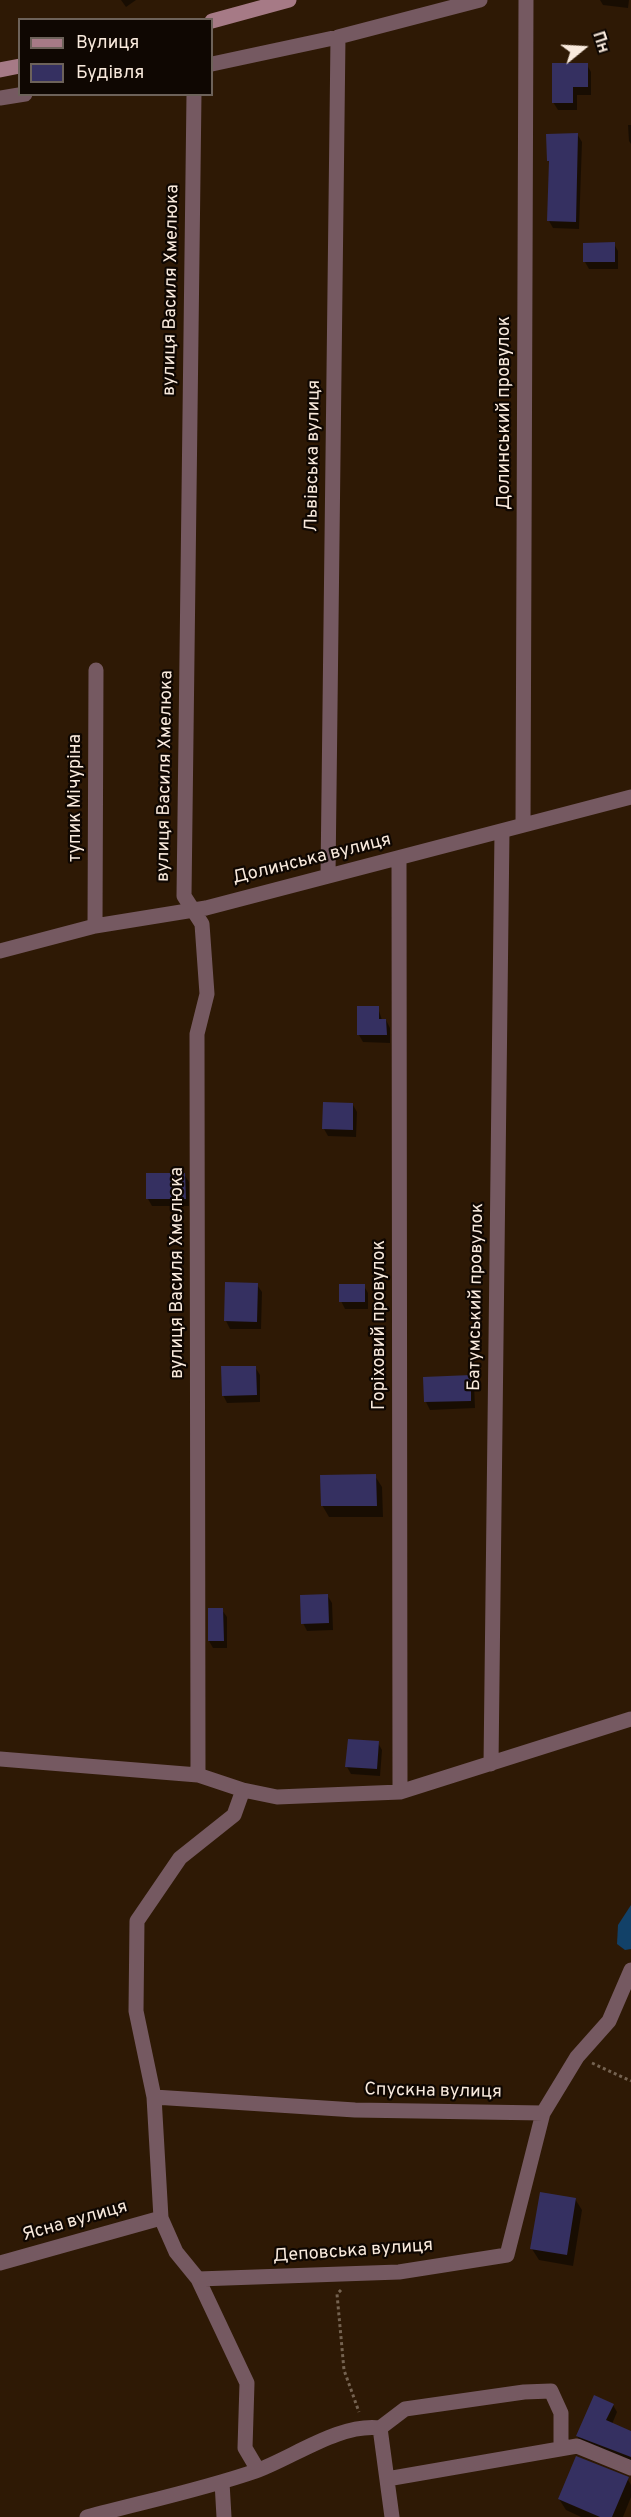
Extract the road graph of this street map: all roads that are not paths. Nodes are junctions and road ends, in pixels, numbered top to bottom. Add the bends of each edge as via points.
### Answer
1 (289, 0) edge
2 (480, 0) edge
3 (526, 0) edge
4 (213, 21) edge
5 (338, 37) junction
6 (213, 64) edge
7 (18, 66) edge
8 (0, 70) edge
9 (18, 95) edge
10 (195, 96) edge
11 (0, 98) edge
12 (96, 670) dead end
13 (631, 797) edge
14 (523, 825) junction
15 (502, 831) junction
16 (399, 858) junction
17 (328, 876) junction
18 (193, 910) junction
19 (95, 926) junction
20 (0, 951) edge
21 (631, 1719) edge
22 (0, 1758) edge
23 (491, 1764) junction
24 (198, 1775) junction
25 (243, 1791) junction
26 (400, 1792) junction
27 (631, 1970) edge
28 (154, 2097) junction
29 (543, 2114) junction
30 (161, 2218) junction
31 (0, 2263) edge
32 (198, 2280) junction
33 (380, 2428) junction
34 (561, 2449) junction
35 (631, 2468) edge
36 (258, 2470) junction
37 (387, 2479) junction
38 (222, 2482) junction
39 (87, 2517) edge
40 (224, 2517) edge
41 (392, 2517) edge

1 - 4 main road
2 - 5 street
3 - 14 street, Долинський провулок
5 - 6 street
5 - 17 street, Львівська вулиця
7 - 8 main road
9 - 11 street
10 - 18 street, вулиця Василя Хмелюка via 184,896
12 - 19 street, тупик Мічуріна
13 - 14 street, Долинська вулиця
14 - 15 street, Долинська вулиця
15 - 16 street, Долинська вулиця
15 - 23 street, Батумський провулок
16 - 17 street, Долинська вулиця
16 - 26 street, Горіховий провулок
17 - 18 street, Долинська вулиця
18 - 19 street, Долинська вулиця
18 - 24 street, вулиця Василя Хмелюка via 202,924 207,994 197,1034
19 - 20 street, Долинська вулиця
21 - 23 street
22 - 24 street
23 - 26 street
24 - 25 street
25 - 26 street via 277,1797
25 - 28 street via 234,1815 180,1858 138,1921 136,2011
27 - 29 street via 609,2021 577,2057
28 - 29 street, Спускна вулиця via 355,2110
28 - 30 street
29 - 32 street, Деповська вулиця via 507,2255 399,2272
30 - 31 street, Ясна вулиця
30 - 32 street via 176,2253
32 - 36 street via 247,2383 245,2448
33 - 34 street via 405,2409 524,2391 551,2391 561,2413
33 - 36 street via 364,2426
33 - 37 street
34 - 35 street via 577,2446
34 - 37 street
36 - 38 street
37 - 41 street
38 - 39 street
38 - 40 street

